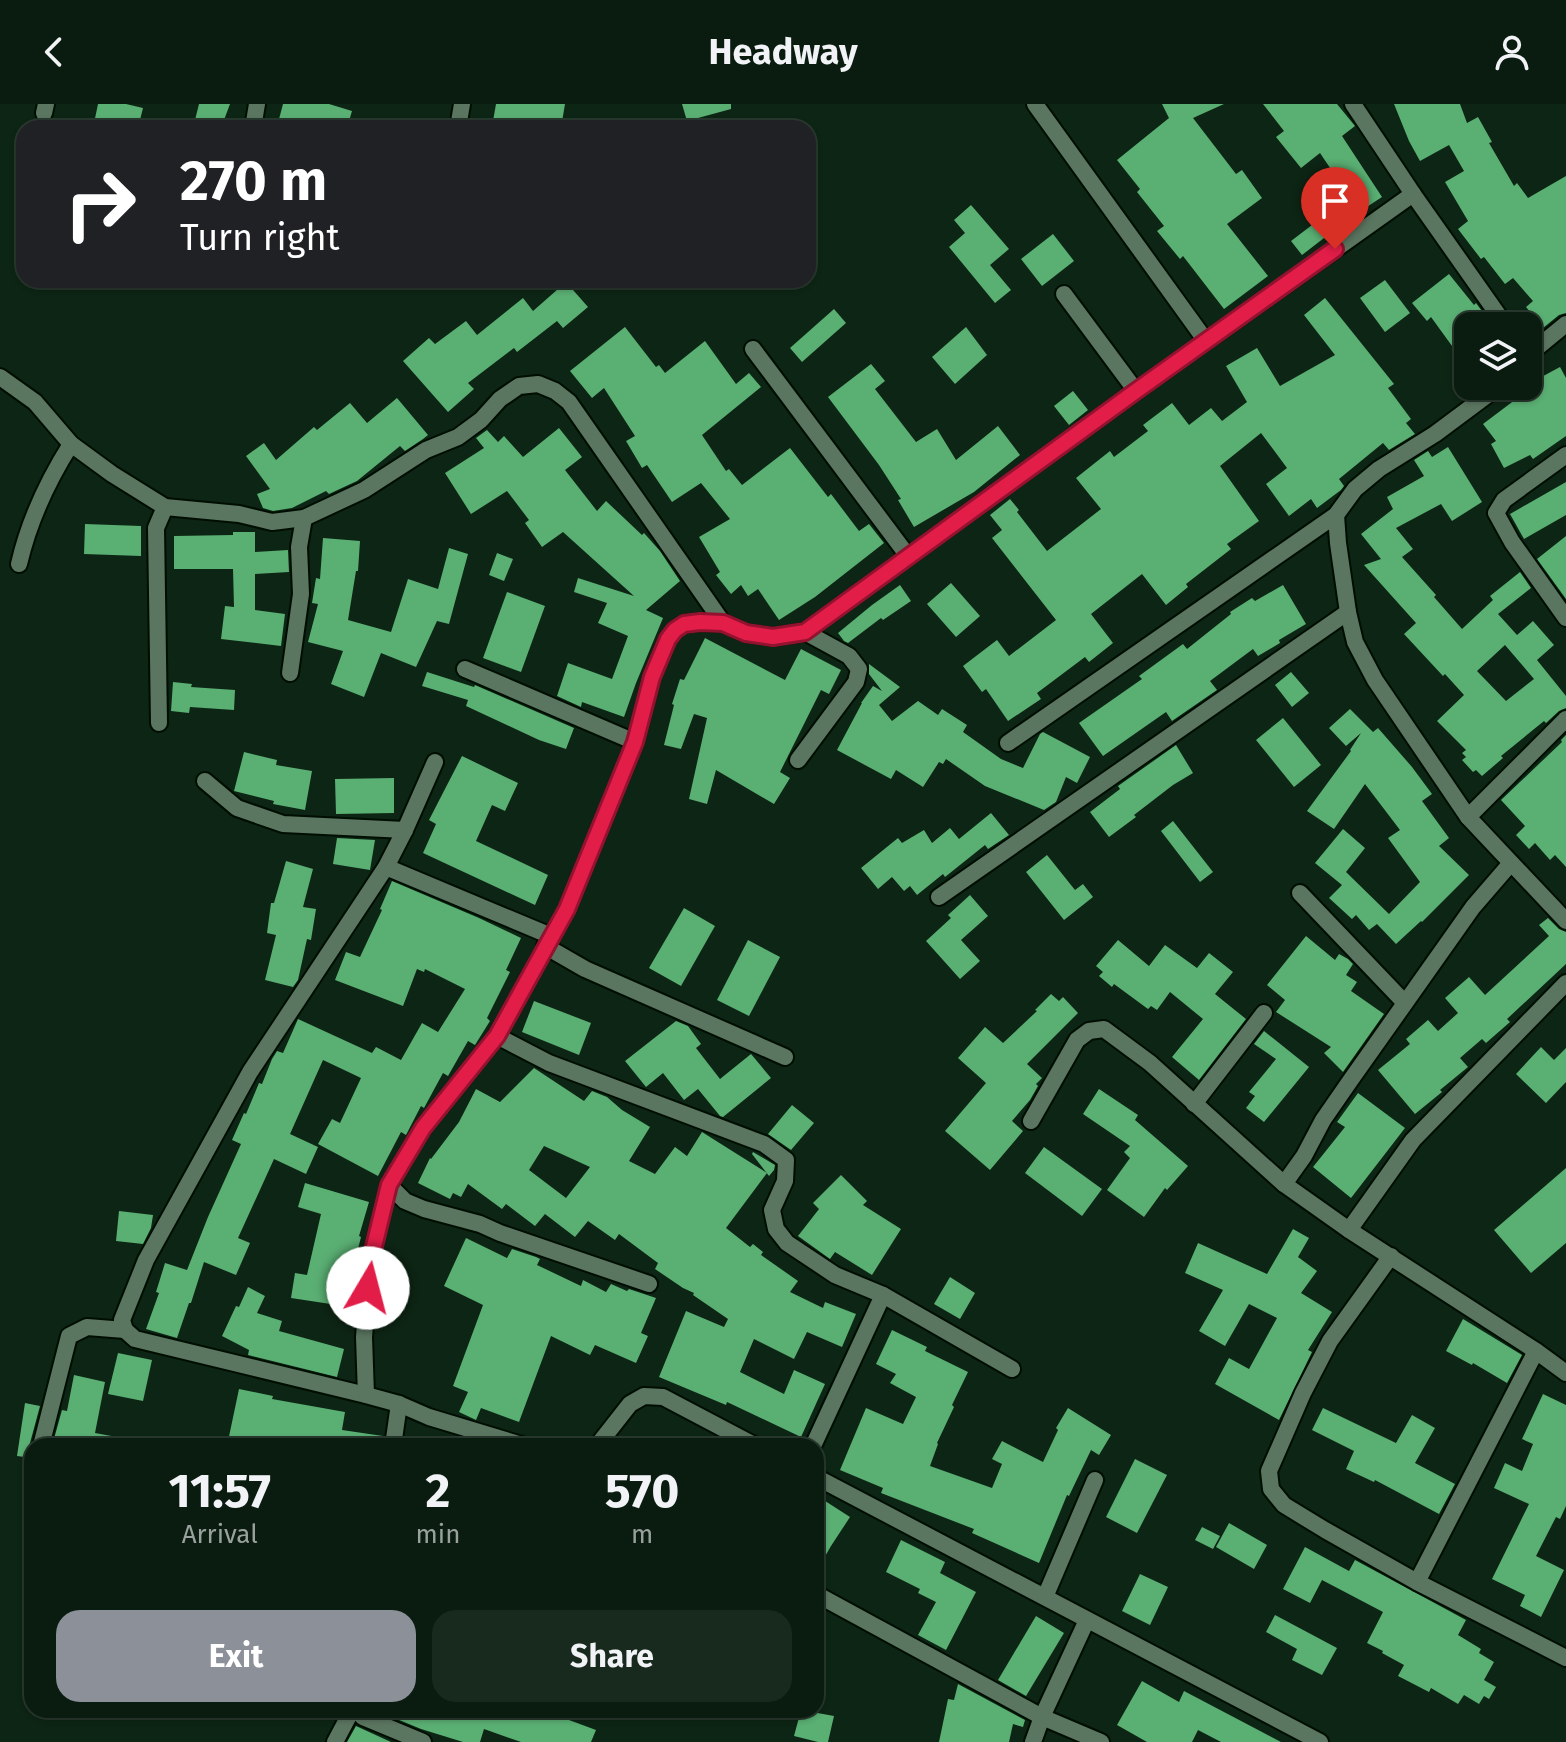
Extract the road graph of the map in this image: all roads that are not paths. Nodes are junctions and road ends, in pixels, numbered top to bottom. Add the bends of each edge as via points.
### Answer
1 (1035, 104) edge
2 (1353, 104) edge
3 (1413, 194) junction
4 (1064, 294) dead end
5 (1496, 312) edge
6 (1566, 324) edge
7 (1206, 341) junction
8 (1542, 344) edge
9 (753, 349) dead end
10 (0, 377) edge
11 (1136, 391) junction
12 (1481, 400) edge
13 (71, 444) junction
14 (1566, 455) edge
15 (165, 507) junction
16 (1336, 515) junction
17 (304, 518) junction
18 (908, 556) junction
19 (19, 564) dead end
20 (1348, 612) junction
21 (1566, 618) edge
22 (723, 623) junction
23 (805, 632) junction
24 (465, 669) dead end
25 (290, 673) dead end
26 (1566, 719) edge
27 (159, 723) dead end
28 (635, 742) junction
29 (1008, 743) dead end
30 (798, 760) dead end
31 (435, 762) dead end
32 (205, 781) dead end
33 (1468, 817) junction
34 (405, 830) junction
35 (1511, 863) junction
36 (386, 867) junction
37 (1300, 893) dead end
38 (939, 897) dead end
39 (1566, 921) edge
40 (548, 941) junction
41 (1566, 983) edge
42 (1405, 1003) junction
43 (1264, 1013) dead end
44 (497, 1036) junction
45 (785, 1057) dead end
46 (1194, 1104) junction
47 (1031, 1121) dead end
48 (1284, 1184) junction
49 (389, 1185) junction
50 (1349, 1230) junction
51 (1391, 1256) junction
52 (649, 1284) dead end
53 (883, 1295) junction
54 (125, 1330) junction
55 (1536, 1351) junction
56 (1012, 1369) dead end
57 (1566, 1373) edge
58 (366, 1395) junction
59 (399, 1404) junction
60 (43, 1438) edge
61 (394, 1438) edge
62 (499, 1438) edge
63 (603, 1438) edge
64 (741, 1438) edge
65 (817, 1438) edge
66 (1095, 1480) dead end
67 (824, 1481) edge
68 (1417, 1582) junction
69 (1045, 1597) junction
70 (824, 1598) edge
71 (1087, 1620) junction
72 (1566, 1658) edge
73 (1042, 1717) junction
74 (349, 1718) edge
75 (365, 1718) edge
76 (335, 1742) edge
77 (423, 1742) edge
78 (1033, 1742) edge
79 (1101, 1742) edge
80 (1320, 1742) edge

1 - 7 street
2 - 3 street
3 - 5 street
3 - 7 street
4 - 11 street
6 - 8 street
7 - 11 street
9 - 18 street
10 - 13 street via 35,402
11 - 18 street
12 - 16 street via 1379,469
13 - 15 street
13 - 19 street via 40,501
14 - 21 street via 1504,500 1496,513
15 - 17 street via 272,522
15 - 27 street via 156,528
16 - 20 street
16 - 29 street
17 - 22 street via 458,437 519,386 538,384 569,402
17 - 25 street
18 - 23 street
20 - 33 street via 1355,642 1375,680
20 - 38 street
22 - 23 street via 773,637
22 - 28 street via 684,624 668,639
23 - 30 street via 849,656 859,669 856,682
24 - 28 street
26 - 33 street
28 - 40 street via 567,909
31 - 34 street
32 - 34 street via 237,808 283,824
33 - 35 street
34 - 36 street
35 - 39 street
35 - 42 street
36 - 40 street
36 - 54 street via 250,1072 146,1260 122,1320
37 - 42 street
40 - 44 street
40 - 45 street via 585,969
41 - 50 street via 1413,1140
42 - 48 street
43 - 46 street
44 - 49 street via 423,1128
44 - 53 street via 549,1063 764,1144 786,1160 785,1181 772,1210 776,1229 787,1243 835,1275
46 - 47 street via 1104,1029 1077,1040
46 - 48 street
48 - 50 street
49 - 52 street via 405,1201 424,1209
49 - 58 street via 370,1263
50 - 51 street
51 - 55 street
51 - 68 street via 1330,1341 1269,1471 1271,1489 1284,1505
53 - 56 street
53 - 65 street
54 - 58 street via 135,1339
54 - 60 street via 87,1327 69,1336
55 - 57 street
55 - 68 street
58 - 59 street
59 - 61 street
59 - 62 street
63 - 64 street via 630,1404 644,1396 663,1397
66 - 69 street
67 - 69 street
68 - 72 street
69 - 71 street
70 - 73 street
71 - 73 street
71 - 80 street
73 - 78 street
73 - 79 street
74 - 76 street
75 - 77 street

